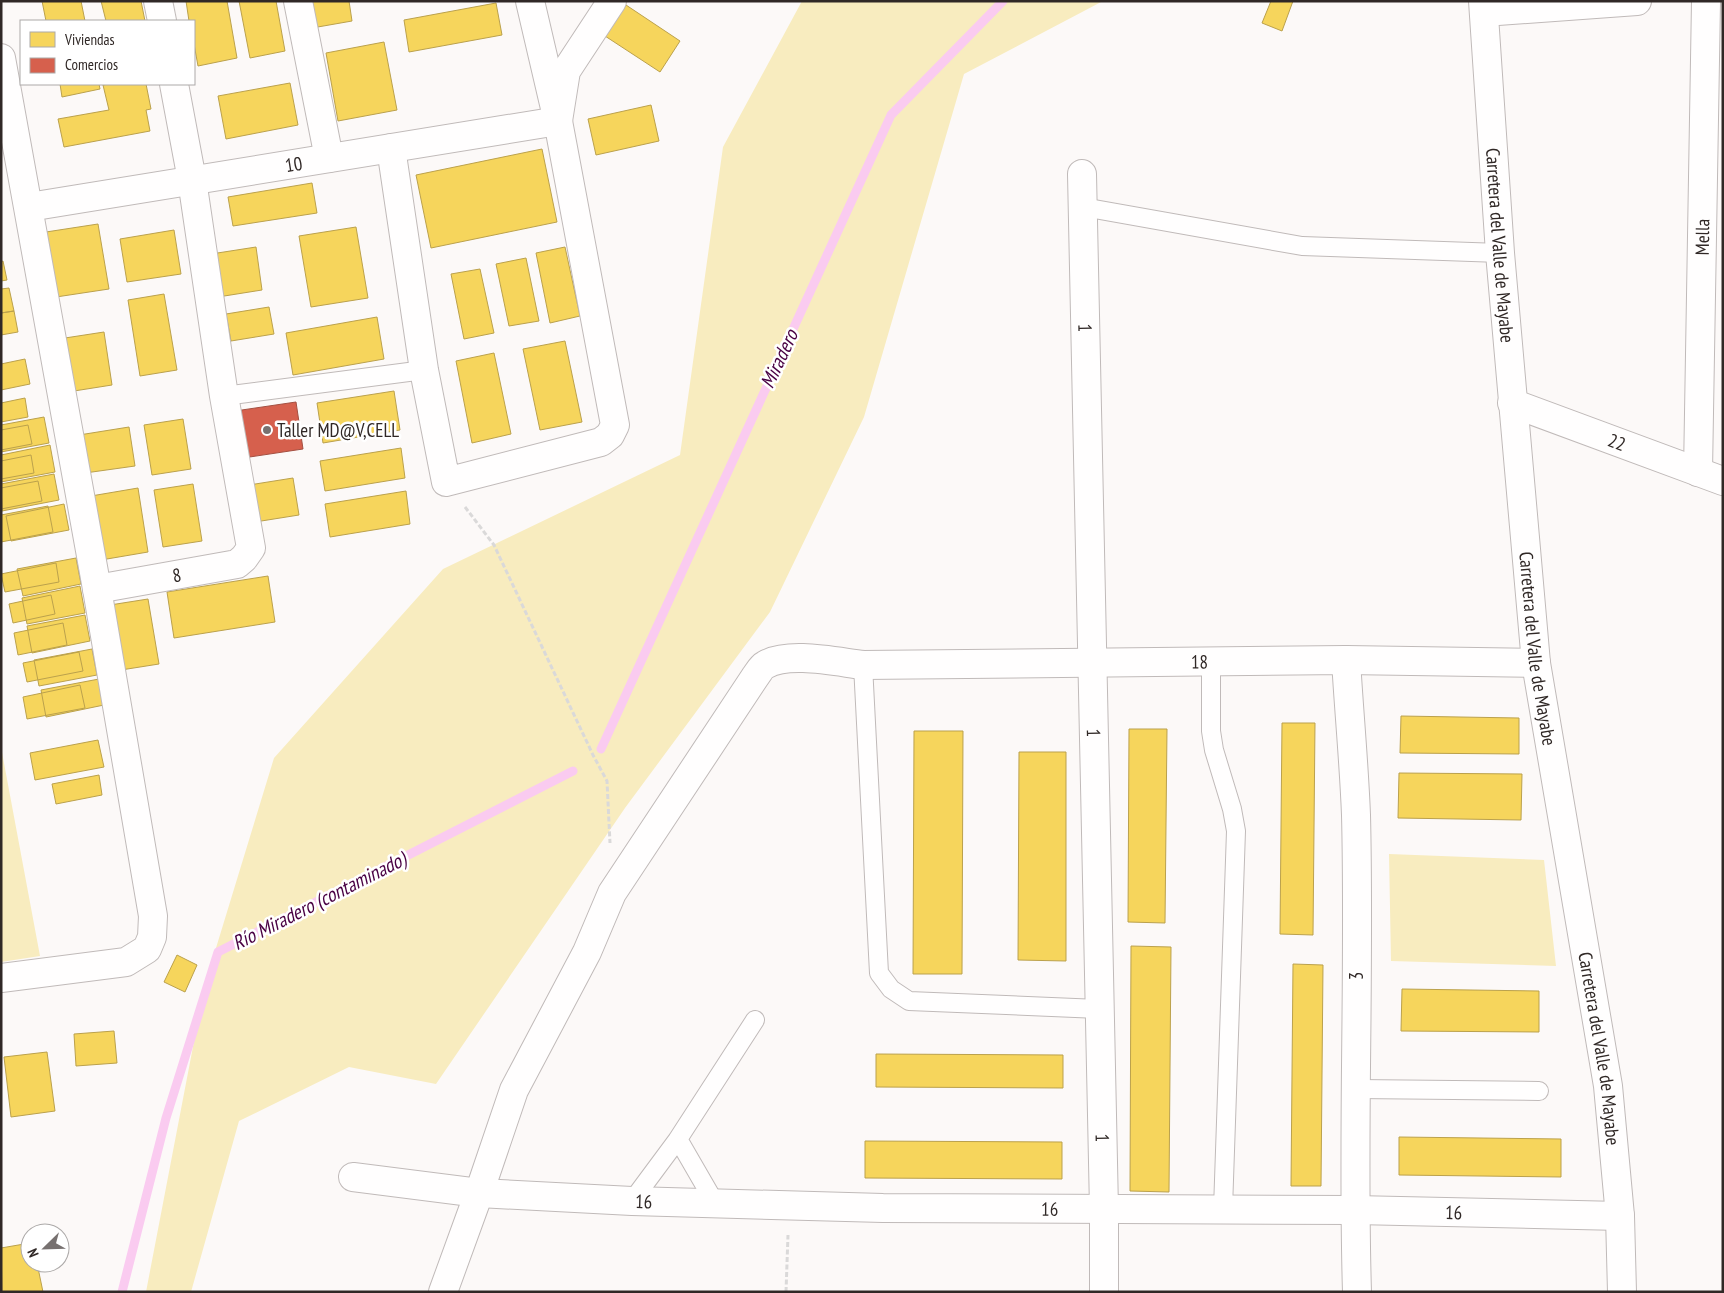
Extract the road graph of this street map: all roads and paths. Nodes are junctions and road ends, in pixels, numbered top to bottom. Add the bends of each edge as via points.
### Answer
1 (158, 1) edge
2 (298, 1) edge
3 (530, 1) edge
4 (612, 1) edge
5 (1637, 1) edge
6 (1706, 1) edge
7 (1484, 7) edge
8 (162, 20) edge
9 (1, 58) edge
10 (174, 85) edge
11 (5, 104) edge
12 (558, 121) junction
13 (391, 148) junction
14 (329, 158) junction
15 (1082, 174) dead end
16 (192, 180) junction
17 (29, 207) junction
18 (1083, 207) junction
19 (1500, 253) junction
20 (424, 370) junction
21 (224, 396) junction
22 (1512, 403) junction
23 (1711, 477) edge
24 (446, 482) junction
25 (97, 589) junction
26 (1346, 660) junction
27 (1093, 662) junction
28 (1211, 662) junction
29 (1536, 663) junction
30 (863, 665) junction
31 (610, 847) dead end
32 (1, 978) edge
33 (1098, 1009) junction
34 (755, 1020) dead end
35 (1357, 1089) junction
36 (1539, 1091) dead end
37 (678, 1138) junction
38 (353, 1177) dead end
39 (479, 1193) junction
40 (632, 1201) junction
41 (715, 1203) junction
42 (789, 1205) junction
43 (1104, 1209) junction
44 (1223, 1209) junction
45 (1354, 1210) junction
46 (1620, 1216) junction
47 (443, 1292) edge
48 (786, 1292) edge
49 (1104, 1292) edge
50 (1357, 1292) edge
51 (1622, 1292) edge

1 - 8 street
2 - 14 street
3 - 12 street
4 - 12 street via 566,71
5 - 7 street
6 - 23 street, Mella
7 - 19 street, Carretera del Valle de Mayabe
9 - 11 street
10 - 16 street
11 - 17 street
12 - 13 street, 10
12 - 24 street via 615,426 601,442
13 - 14 street, 10
13 - 20 street
14 - 16 street, 10
15 - 18 street, 1
16 - 17 street, 10
16 - 21 street
17 - 25 street
18 - 19 lane via 1302,246
18 - 27 street, 1
19 - 22 street, Carretera del Valle de Mayabe
20 - 21 lane
20 - 24 street
21 - 25 street, 8 via 250,548 244,558 237,564
22 - 23 street, 22
22 - 29 street, Carretera del Valle de Mayabe
24 - 31 path via 494,544 607,782
25 - 32 street via 153,916 152,937 147,949 126,962
26 - 28 street, 18
26 - 29 street, 18
26 - 35 street, 3 via 1356,814
27 - 28 street, 18
27 - 30 street, 18
27 - 33 street, 1
28 - 44 lane via 1211,731 1236,831
29 - 46 street, Carretera del Valle de Mayabe via 1608,1086
30 - 33 lane via 879,973 891,989 908,1001
30 - 39 street, 18 via 800,657 765,665 755,677 612,893 587,952 514,1090
33 - 43 street, 1
34 - 37 lane
35 - 36 lane
35 - 45 street, 3
37 - 40 lane
37 - 41 lane
38 - 39 street, 16
39 - 40 street, 16
39 - 47 street, 18
40 - 41 street, 16
41 - 42 street, 16
42 - 43 street, 16
42 - 48 path
43 - 44 street, 16
43 - 49 street, 1
44 - 45 street, 16
45 - 46 street, 16
45 - 50 street, 3
46 - 51 street, Carretera del Valle de Mayabe

